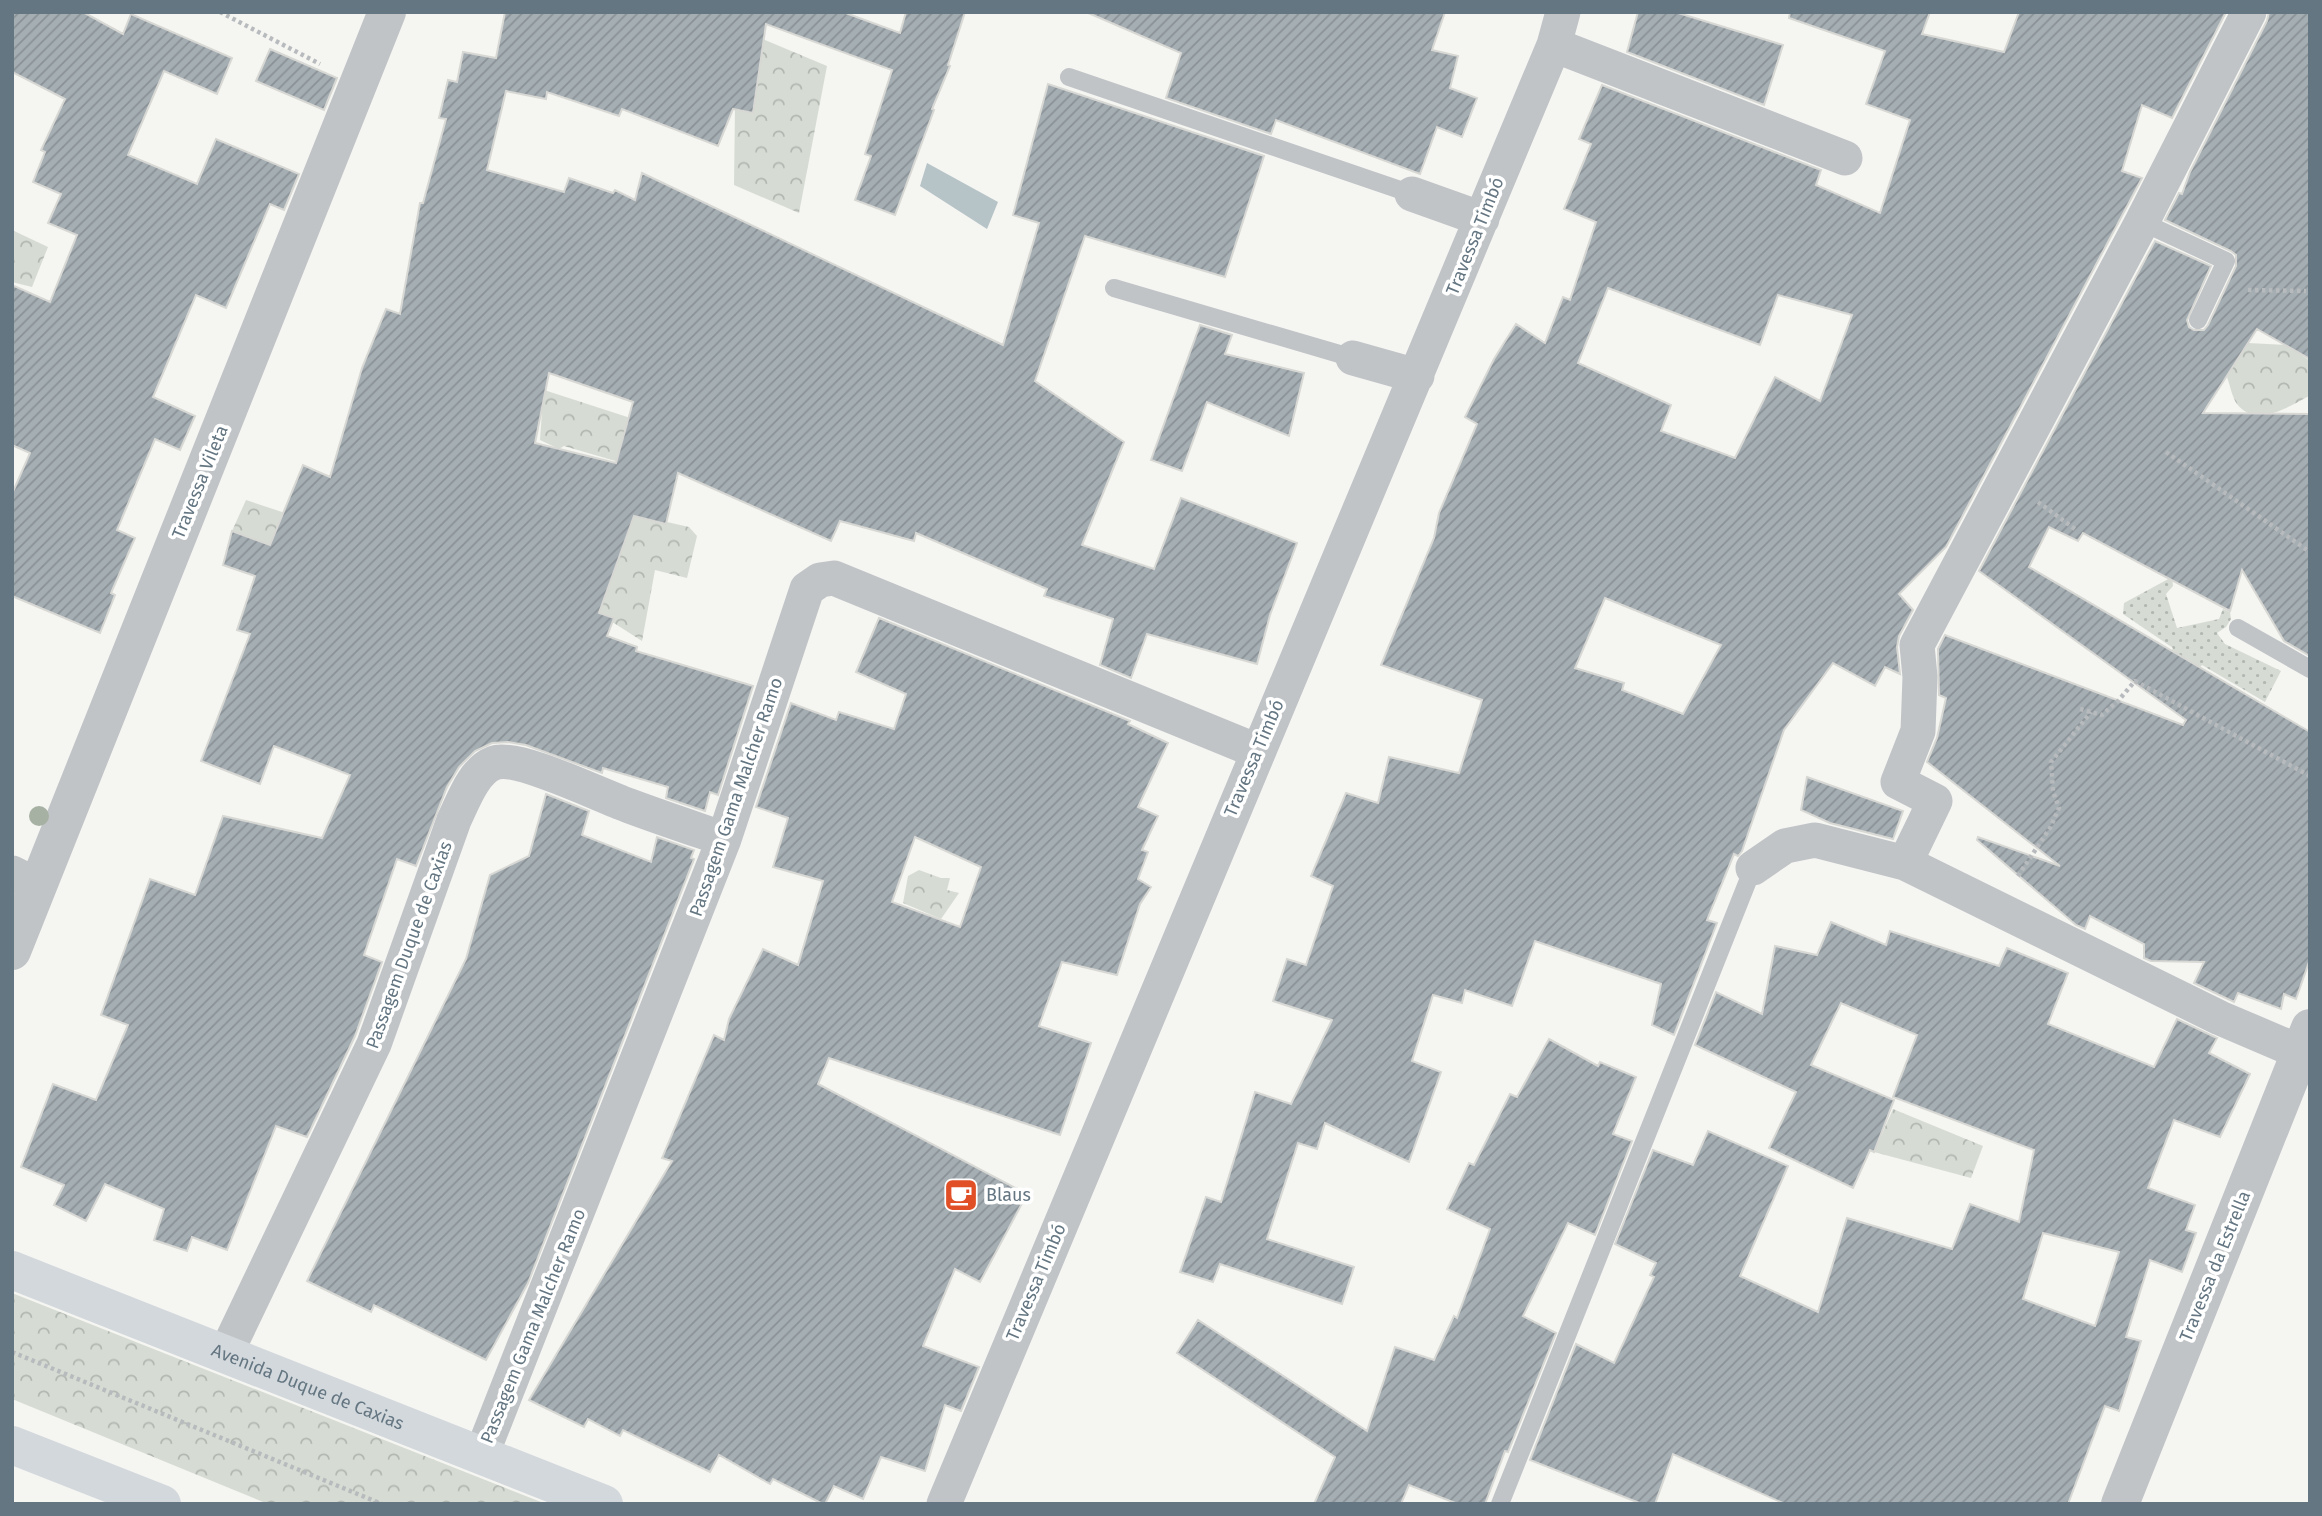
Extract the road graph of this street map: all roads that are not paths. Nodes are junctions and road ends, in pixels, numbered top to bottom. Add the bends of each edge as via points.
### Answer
1 (387, 12) edge
2 (2249, 12) edge
3 (1561, 21) edge
4 (1069, 77) dead end
5 (1845, 158) dead end
6 (1412, 194) joint
7 (1482, 219) junction
8 (2142, 222) junction
9 (1114, 288) dead end
10 (2198, 320) dead end
11 (1353, 358) joint
12 (1417, 376) junction
13 (2238, 628) dead end
14 (2310, 669) edge
15 (1257, 751) junction
16 (724, 839) junction
17 (1905, 863) junction
18 (1753, 868) joint
19 (25, 879) edge
20 (12, 951) edge
21 (2305, 1040) edge
22 (12, 1270) edge
23 (226, 1353) junction
24 (12, 1445) edge
25 (481, 1456) junction
26 (162, 1504) edge
27 (604, 1504) edge
28 (944, 1504) edge
29 (1500, 1504) edge
30 (2120, 1504) edge

1 - 19 street, Travessa Vileta
2 - 8 street
3 - 5 street
3 - 7 street, Travessa Timbó
4 - 6 lane
6 - 7 street
7 - 12 street, Travessa Timbó
8 - 10 lane via 2226,261
8 - 17 street via 1917,645 1917,731 1898,782 1935,801
9 - 11 lane
11 - 12 street
12 - 15 street, Travessa Timbó
13 - 14 lane
15 - 16 street, Passagem Gama Malcher Ramo via 834,578 820,580 807,589
15 - 28 street, Travessa Timbó
16 - 23 street, Passagem Duque de Caxias via 534,768 494,763 483,771 454,820 374,1045
16 - 25 street, Passagem Gama Malcher Ramo
17 - 18 street via 1815,840 1785,846
17 - 21 street via 2220,1018
18 - 29 lane
19 - 20 street, Travessa Vileta
21 - 30 street, Travessa da Estrella
22 - 23 main road, Avenida Duque de Caxias
23 - 25 main road, Avenida Duque de Caxias
24 - 26 main road
25 - 27 main road, Avenida Duque de Caxias

